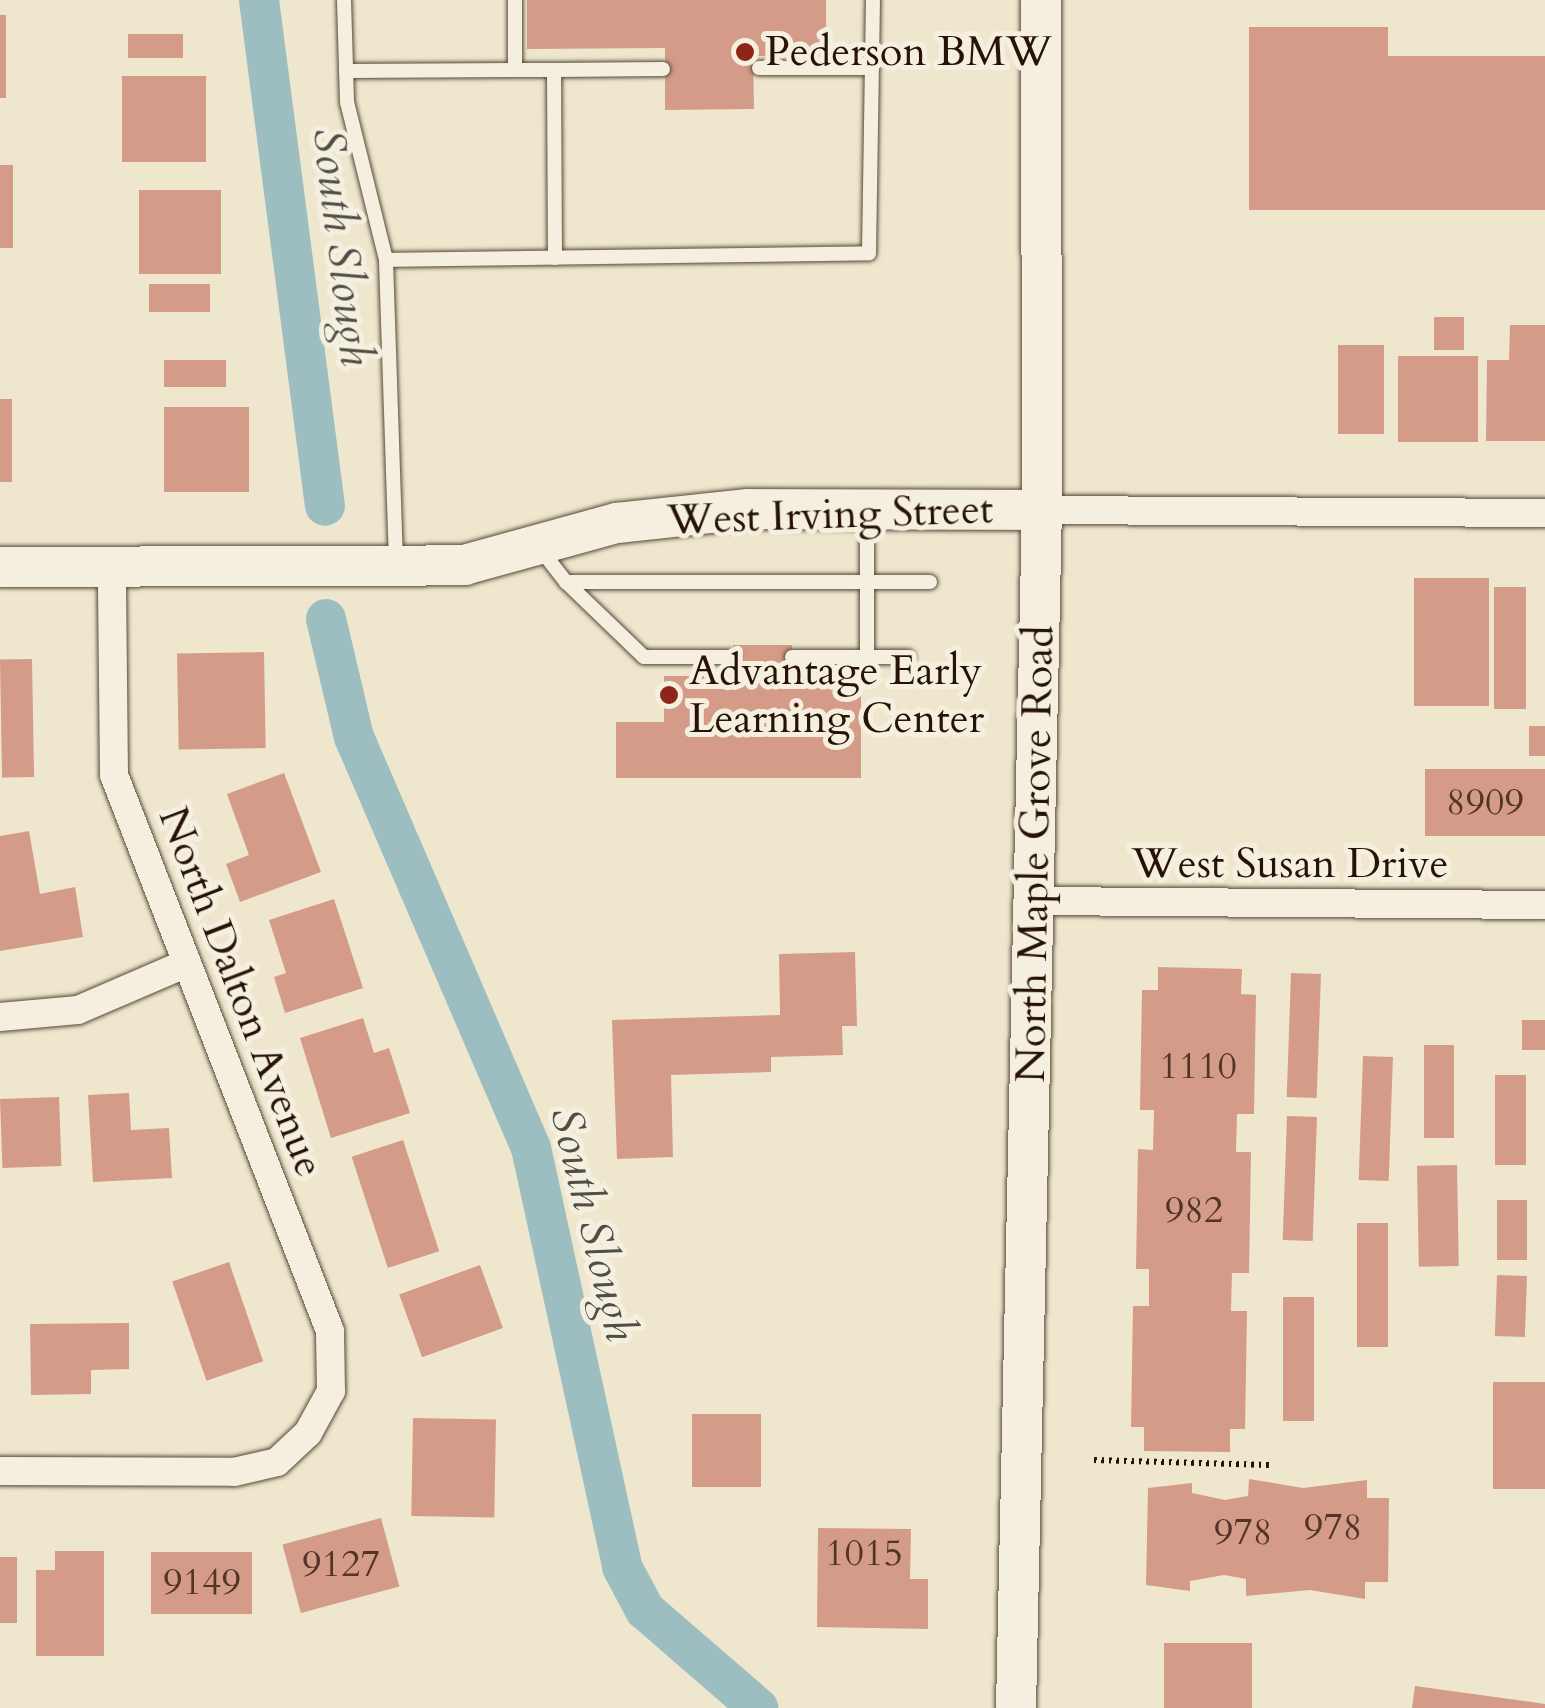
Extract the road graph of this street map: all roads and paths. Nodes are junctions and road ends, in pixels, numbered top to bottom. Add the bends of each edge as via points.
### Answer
1 (344, 0) edge
2 (515, 0) edge
3 (873, 0) edge
4 (1041, 0) edge
5 (759, 68) dead end
6 (872, 68) junction
7 (664, 69) dead end
8 (516, 70) junction
9 (554, 70) junction
10 (346, 71) junction
11 (555, 258) junction
12 (386, 260) junction
13 (867, 509) junction
14 (1042, 510) junction
15 (1545, 514) edge
16 (538, 546) junction
17 (396, 565) junction
18 (0, 566) edge
19 (112, 567) junction
20 (566, 582) junction
21 (867, 582) junction
22 (930, 582) dead end
23 (734, 657) dead end
24 (792, 657) dead end
25 (867, 657) junction
26 (908, 657) dead end
27 (1035, 901) junction
28 (1545, 905) edge
29 (185, 964) junction
30 (0, 1017) edge
31 (1094, 1460) dead end
32 (1269, 1465) dead end
33 (0, 1471) edge
34 (1016, 1708) edge

1 - 10 lane
2 - 8 lane
3 - 6 lane
4 - 14 main road, North Maple Grove Road
5 - 6 lane
6 - 11 lane via 869,253
7 - 9 lane
8 - 9 lane
8 - 10 lane
9 - 11 lane
10 - 12 lane
11 - 12 lane
12 - 17 lane
13 - 14 main road, West Irving Street
13 - 16 main road, West Irving Street via 636,521
13 - 21 lane
14 - 15 street, West Irving Street
14 - 27 main road, North Maple Grove Road
16 - 17 main road, West Irving Street via 464,565
16 - 20 lane
17 - 19 main road, West Irving Street
18 - 19 main road, West Irving Street
19 - 29 street, North Dalton Avenue via 114,775
20 - 21 lane
20 - 23 lane via 644,657
21 - 22 lane
21 - 25 lane
24 - 25 lane
25 - 26 lane
27 - 28 street, West Susan Drive
27 - 34 main road, North Maple Grove Road
29 - 30 street via 78,1010
29 - 33 street, North Dalton Avenue via 330,1331 330,1391 308,1432 277,1462 234,1472
31 - 32 path

